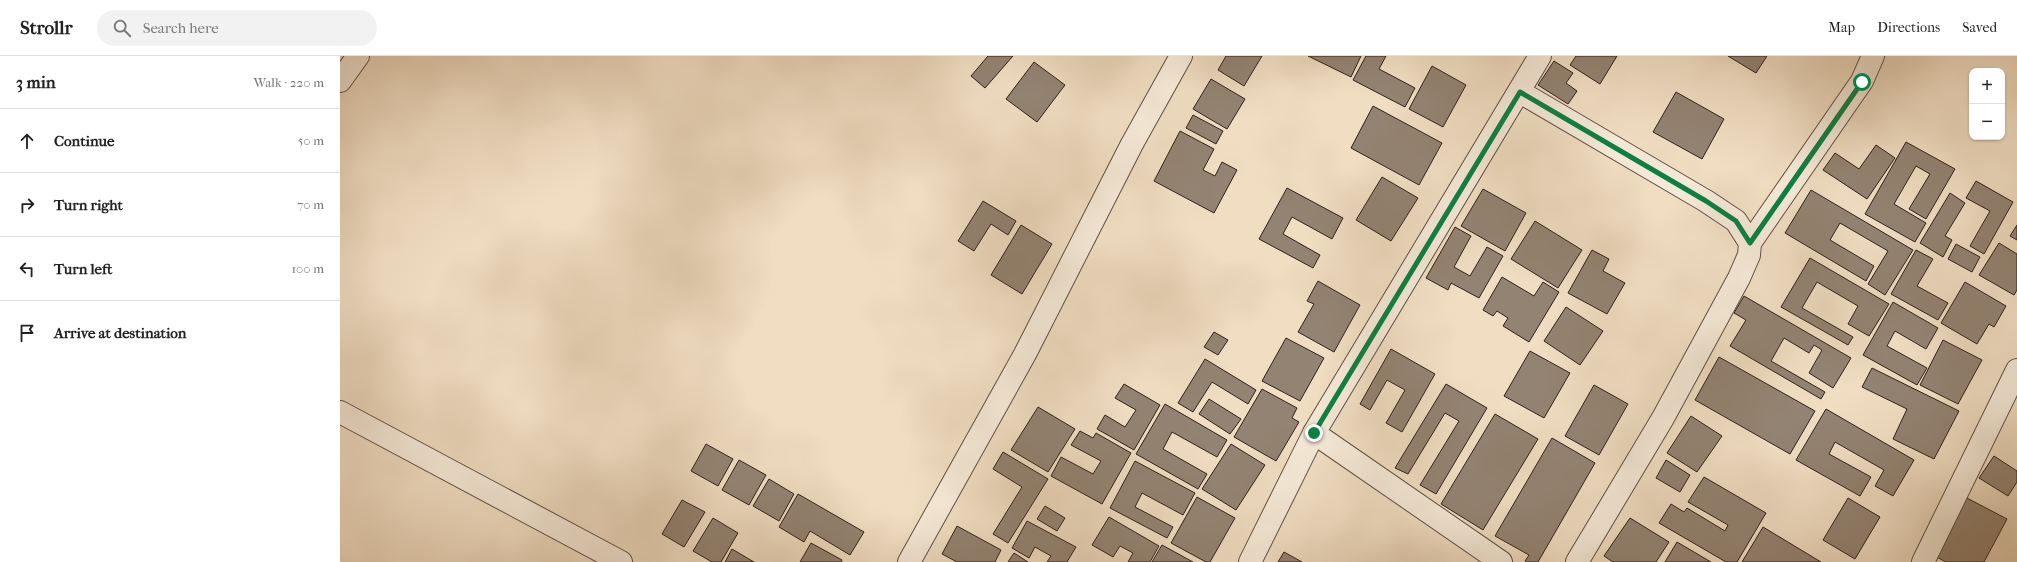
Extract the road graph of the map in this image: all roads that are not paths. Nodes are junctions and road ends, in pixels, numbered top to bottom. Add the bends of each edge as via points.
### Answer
1 (358, 56) edge
2 (1181, 56) edge
3 (1540, 56) edge
4 (1873, 56) edge
5 (340, 81) edge
6 (1520, 92) junction
7 (1750, 243) junction
8 (2017, 370) edge
9 (340, 412) edge
10 (1314, 433) junction
11 (621, 562) edge
12 (909, 562) edge
13 (1250, 562) edge
14 (1502, 562) edge
15 (1578, 562) edge
16 (1923, 562) edge

1 - 5 street
2 - 12 street via 1132,144 1025,354
3 - 6 street
4 - 7 street via 1862,82
6 - 7 street via 1706,201 1736,221
6 - 10 street
7 - 15 street via 1749,255 1735,285 1663,418
8 - 16 street
9 - 11 street
10 - 13 street
10 - 14 street

